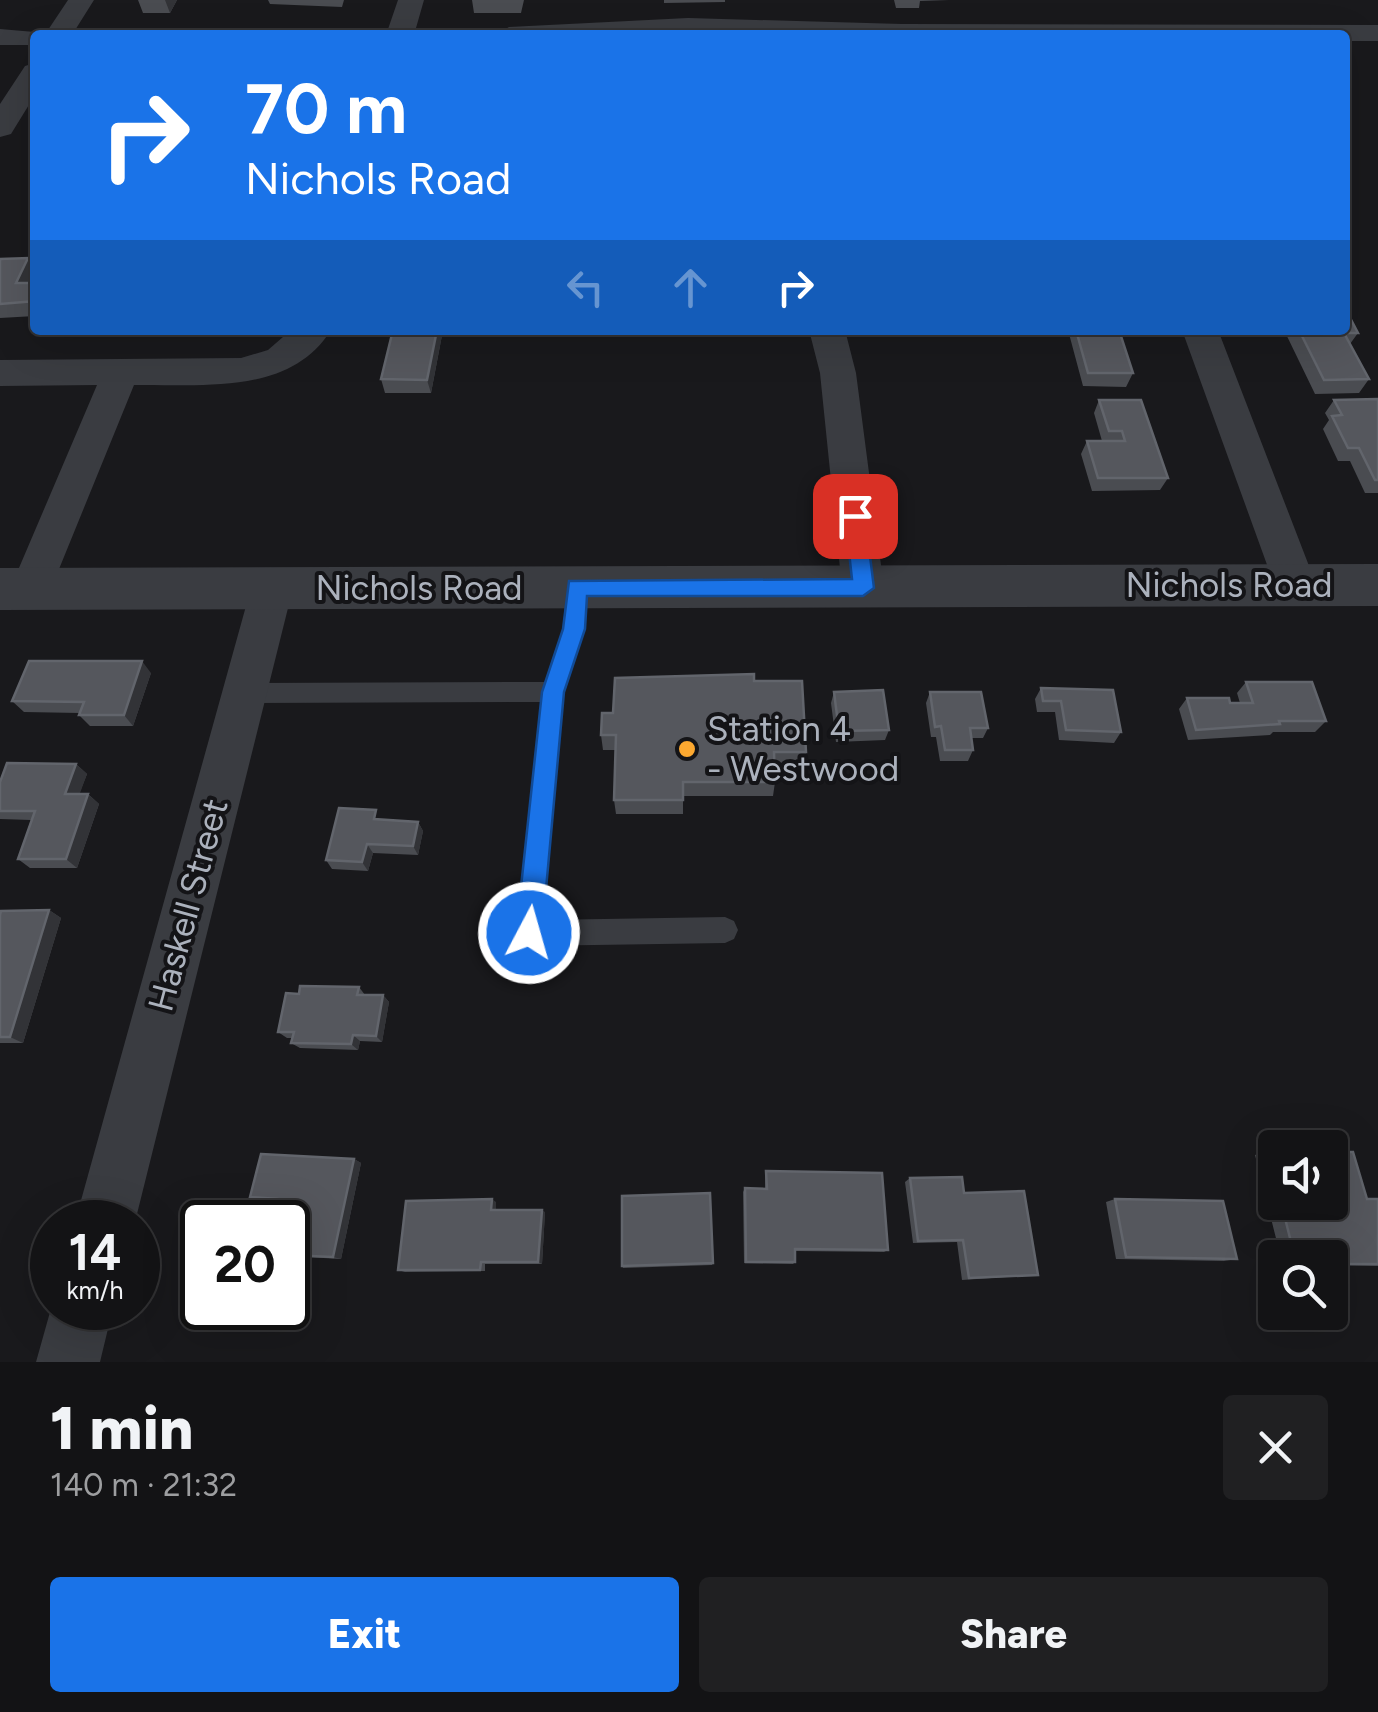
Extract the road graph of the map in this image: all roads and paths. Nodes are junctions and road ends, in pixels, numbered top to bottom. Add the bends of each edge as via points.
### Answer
1 (81, 0) edge
2 (412, 0) edge
3 (599, 0) edge
4 (1022, 6) dead end
5 (61, 30) edge
6 (402, 30) edge
7 (596, 30) joint
8 (726, 30) edge
9 (1054, 30) edge
10 (1350, 33) edge
11 (1378, 33) edge
12 (0, 37) edge
13 (30, 37) edge
14 (30, 80) edge
15 (0, 128) edge
16 (309, 335) edge
17 (828, 335) edge
18 (1202, 335) edge
19 (0, 373) edge
20 (120, 373) junction
21 (1296, 584) junction
22 (1378, 584) edge
23 (272, 588) junction
24 (576, 588) junction
25 (863, 588) junction
26 (16, 589) edge
27 (553, 692) junction
28 (244, 693) junction
29 (725, 930) dead end
30 (111, 1200) edge
31 (76, 1330) edge
32 (68, 1362) edge

1 - 5 street
2 - 6 street
3 - 7 street
4 - 9 street
7 - 8 street
10 - 11 street
12 - 13 street
14 - 15 street
16 - 20 street via 295,351 241,371
17 - 25 street
18 - 21 street
19 - 20 street
20 - 26 street
21 - 22 street, Nichols Road
21 - 25 street, Nichols Road
23 - 24 street, Nichols Road
23 - 26 street, Nichols Road
23 - 28 street, Haskell Street
24 - 25 street, Nichols Road
24 - 27 lane via 574,629
27 - 28 lane
27 - 29 lane via 529,933
28 - 30 street, Haskell Street
31 - 32 street

